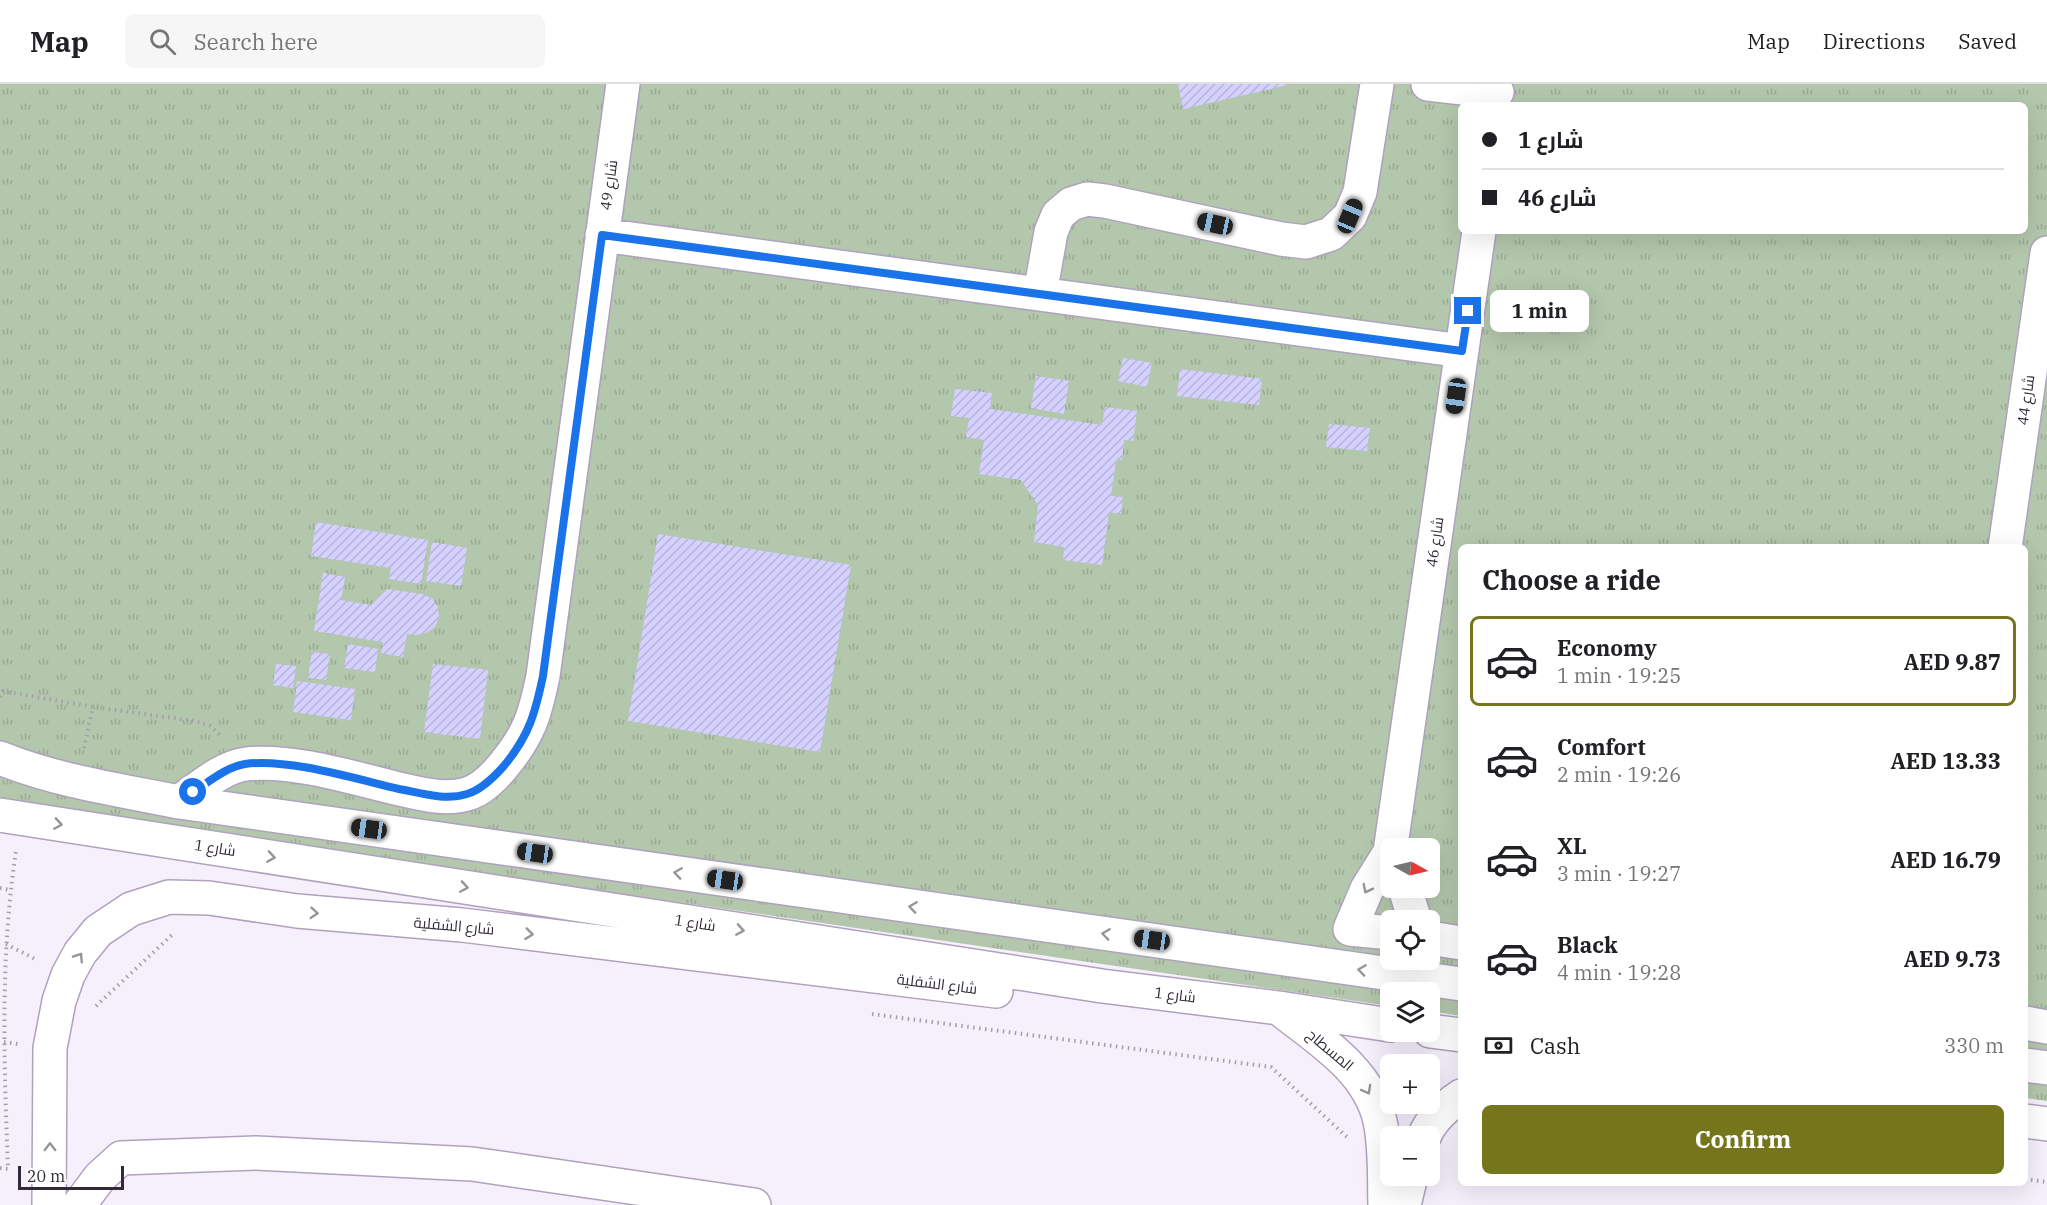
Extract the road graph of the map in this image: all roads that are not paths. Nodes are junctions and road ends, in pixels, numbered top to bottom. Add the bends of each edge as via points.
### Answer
1 (623, 84) edge
2 (1377, 84) edge
3 (1428, 84) edge
4 (1497, 94) edge
5 (1479, 234) edge
6 (602, 235) junction
7 (2047, 253) edge
8 (1040, 294) junction
9 (1462, 351) junction
10 (2034, 438) edge
11 (2006, 544) edge
12 (0, 758) edge
13 (179, 802) junction
14 (11, 816) edge
15 (1392, 838) edge
16 (1380, 869) edge
17 (1380, 932) edge
18 (1440, 940) edge
19 (1458, 943) edge
20 (1458, 984) edge
21 (1102, 986) junction
22 (1279, 1008) junction
23 (1380, 1023) edge
24 (2028, 1024) edge
25 (2047, 1027) edge
26 (1440, 1032) edge
27 (1458, 1035) edge
28 (2028, 1065) edge
29 (2047, 1068) edge
30 (1458, 1098) edge
31 (2028, 1121) edge
32 (2047, 1124) edge
33 (1428, 1126) edge
34 (1409, 1186) edge
35 (49, 1205) edge
36 (79, 1205) edge
37 (754, 1205) edge
38 (1385, 1205) edge
39 (1404, 1205) edge

1 - 6 street, شارع 49
2 - 8 street via 1360,192 1350,216 1331,234 1306,242 1281,239 1087,199 1071,204 1058,215 1051,232
3 - 4 street
5 - 9 street, شارع 46
6 - 8 street
6 - 13 street, شارع 49 via 543,676 532,722 521,744 492,779 468,794 428,795 312,769 244,764
7 - 10 street, شارع 44
8 - 9 street
9 - 15 street, شارع 46
10 - 11 street, شارع 44
12 - 13 street via 77,782
20 -> 13 street
14 -> 21 street, شارع 1
16 -> 17 street, شارع 46 via 1350,929
18 - 19 street
21 - 22 street, شارع 1
35 -> 21 street, شارع الشفلية via 50,1048 68,975 98,931 131,909 169,897 462,925 1026,995 1064,994
22 - 23 street, شارع 1
22 -> 38 street, المسطاح via 1356,1071 1380,1119
24 - 25 street
26 - 27 street
28 - 29 street
30 - 33 street
31 - 32 street
34 - 39 street
36 - 37 street via 121,1158 256,1153 472,1164

